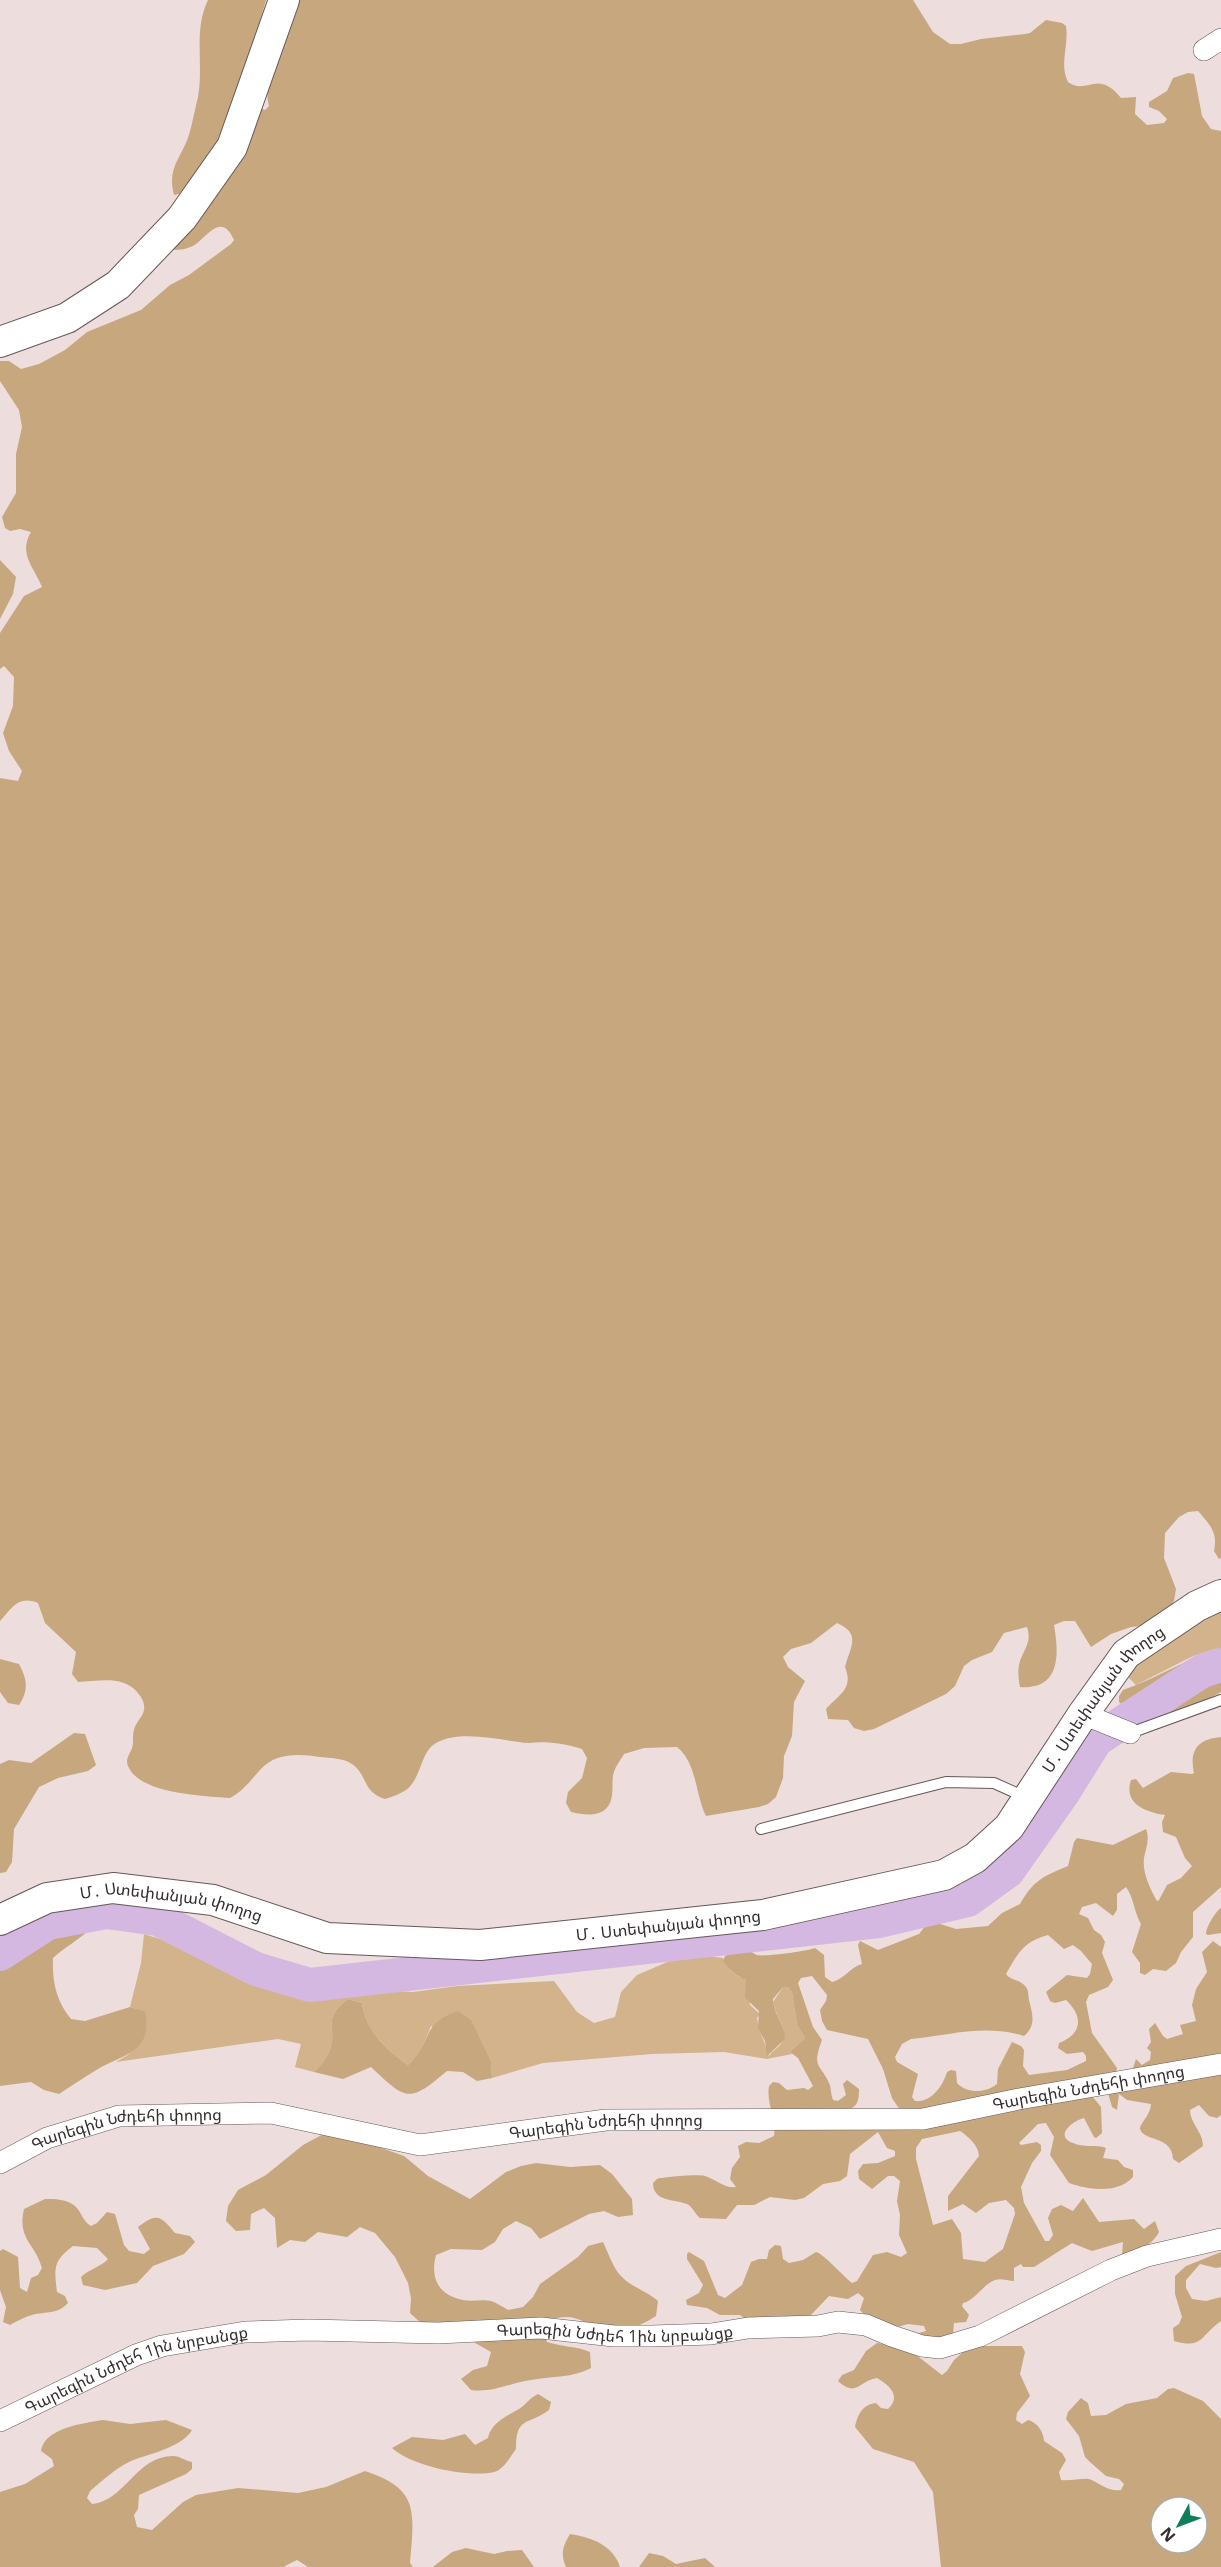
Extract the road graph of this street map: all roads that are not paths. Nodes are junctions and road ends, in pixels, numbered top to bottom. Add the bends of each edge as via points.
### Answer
1 (284, 0) edge
2 (0, 342) edge
3 (1221, 1595) edge
4 (1221, 1700) edge
5 (1083, 1714) junction
6 (1130, 1733) joint
7 (1029, 1798) junction
8 (761, 1829) dead end
9 (0, 1920) edge
10 (1221, 2064) edge
11 (0, 2163) edge
12 (1221, 2239) edge
13 (0, 2421) edge

1 - 2 street via 232,147 182,218 118,285 67,318
3 - 5 street, Մ․ Ստեփանյան փողոց via 1197,1606 1126,1654
4 - 6 lane
5 - 6 street
5 - 7 street, Մ․ Ստեփանյան փողոց
7 - 8 lane via 994,1783 946,1782
7 - 9 street, Մ․ Ստեփանյան փողոց via 1009,1827 975,1858 944,1875 763,1915 480,1945 327,1938 213,1900 113,1888 47,1898
10 - 11 street, Գարեգին Նժդեհի փողոց via 923,2119 606,2120 420,2145 271,2113 119,2116 47,2138
12 - 13 street, Գարեգին Նժդեհ 1ին նրբանցք via 1147,2256 980,2336 940,2348 902,2340 866,2325 838,2322 711,2334 614,2336 541,2328 470,2333 245,2332 162,2346 136,2355

